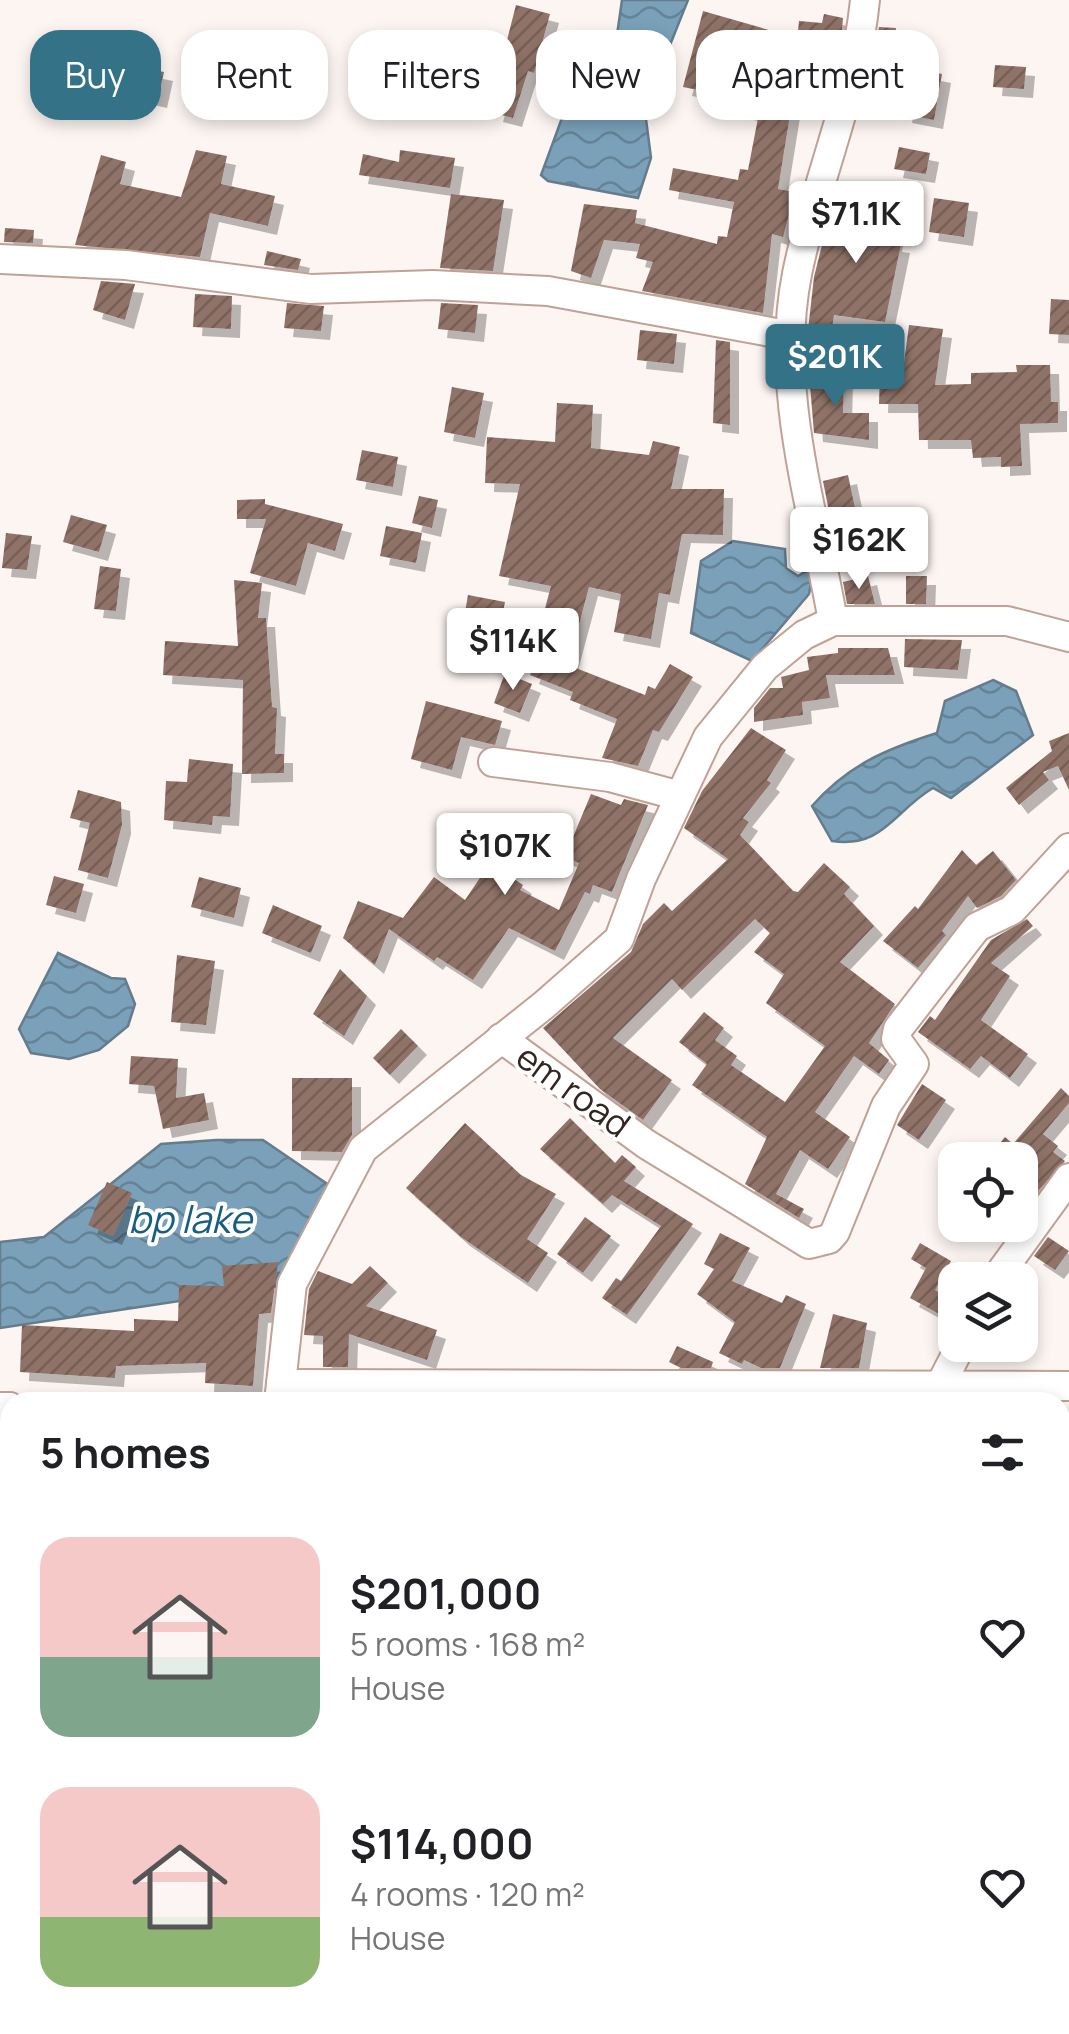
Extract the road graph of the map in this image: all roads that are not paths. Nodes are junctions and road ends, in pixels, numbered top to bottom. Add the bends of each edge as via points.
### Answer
1 (865, 0) edge
2 (0, 259) edge
3 (792, 336) junction
4 (833, 621) junction
5 (1069, 637) edge
6 (492, 762) dead end
7 (680, 796) junction
8 (1069, 848) edge
9 (500, 1038) junction
10 (1069, 1178) edge
11 (1008, 1262) edge
12 (952, 1362) edge
13 (941, 1384) junction
14 (1069, 1386) edge
15 (280, 1392) edge
16 (353, 1392) edge

1 - 3 street via 796,277
2 - 3 street via 126,265 311,289 433,285 548,291
3 - 4 street via 790,398
4 - 5 street via 1008,621
4 - 7 street via 765,667 708,737
6 - 7 street via 610,777
7 - 9 street via 619,939
8 - 9 street, em road via 1012,910 976,928 898,1029 896,1039 914,1064 886,1106 829,1240 809,1244 646,1144
9 - 15 street via 363,1150 292,1284
10 - 11 street
12 - 13 street
13 - 14 street
13 - 16 street

